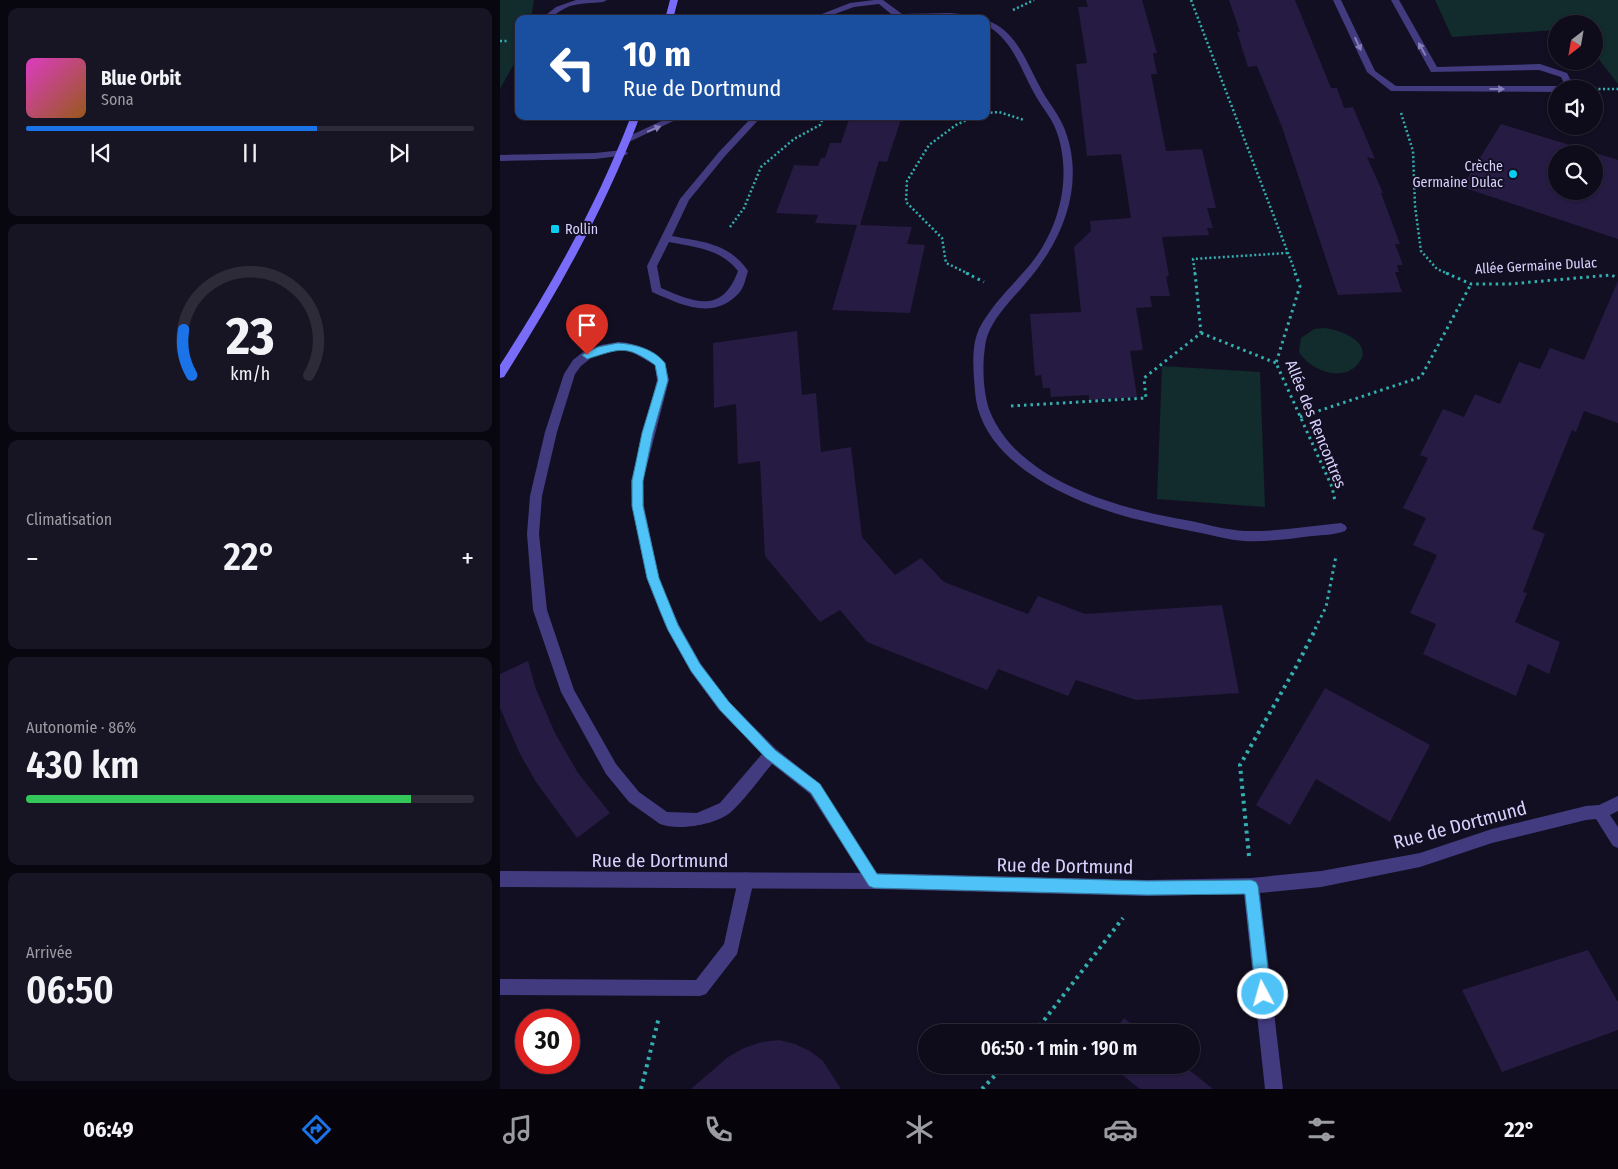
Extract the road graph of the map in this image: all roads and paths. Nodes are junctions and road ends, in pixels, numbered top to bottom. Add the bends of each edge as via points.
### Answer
1 (603, 0) edge
2 (674, 0) edge
3 (1191, 0) edge
4 (1337, 0) edge
5 (1395, 0) edge
6 (878, 1) edge
7 (549, 15) edge
8 (670, 15) edge
9 (824, 15) edge
10 (894, 15) edge
11 (916, 15) edge
12 (958, 15) edge
13 (990, 24) edge
14 (500, 41) edge
15 (507, 41) dead end
16 (1566, 80) edge
17 (1394, 89) junction
18 (1548, 89) edge
19 (1603, 89) edge
20 (1618, 89) edge
21 (635, 120) edge
22 (673, 120) edge
23 (754, 120) edge
24 (822, 120) edge
25 (967, 120) edge
26 (628, 139) junction
27 (623, 153) junction
28 (500, 158) edge
29 (666, 238) junction
30 (715, 248) junction
31 (1287, 253) junction
32 (1618, 278) edge
33 (1470, 284) junction
34 (1009, 295) junction
35 (1201, 333) junction
36 (1276, 363) junction
37 (500, 374) edge
38 (983, 408) junction
39 (1300, 417) junction
40 (1341, 528) junction
41 (771, 754) junction
42 (1618, 803) edge
43 (1600, 812) junction
44 (1618, 841) edge
45 (500, 879) edge
46 (746, 880) junction
47 (874, 881) junction
48 (1251, 886) junction
49 (1147, 888) junction
50 (500, 987) edge
51 (666, 987) junction
52 (1041, 1024) edge
53 (996, 1074) edge
54 (641, 1089) edge
55 (982, 1089) edge
56 (1274, 1089) edge

1 - 7 street via 571,2
2 - 8 street
3 - 31 path, Allée des Rencontres
4 -> 17 street via 1371,72
16 -> 5 street via 1564,75 1540,67 1434,70
6 - 9 street
6 - 10 street
11 - 12 street
13 - 34 street via 1000,28 1014,43 1060,128 1067,153 1069,183 1064,213 1053,238 1032,270
14 - 15 path
17 -> 18 street
17 - 33 path, Allée Germaine Dulac via 1413,151 1421,251 1438,270
19 - 20 path
21 - 26 street
26 -> 22 street
23 - 29 street via 685,199
24 - 30 path via 761,167 744,208
25 - 34 path via 929,144 907,181 906,202 942,238 946,263
26 - 27 street
27 - 28 street
27 - 37 street via 598,207
29 - 30 street
29 - 30 street via 652,266 656,290 692,305 718,303 736,290 744,271 733,258
31 - 35 path via 1193,260
31 - 36 path, Allée des Rencontres via 1300,286
32 - 33 path, Allée Germaine Dulac via 1602,276
33 - 39 path via 1421,376
34 - 38 street via 987,325 980,348
35 - 36 path
35 - 38 path via 1144,378 1146,398
36 - 39 path, Allée des Rencontres
38 - 40 street via 999,437 1020,460 1056,484 1114,508 1169,524 1247,536
39 - 40 path, Allée des Rencontres via 1332,487
40 - 48 path, Allée des Rencontres via 1326,607 1240,765
41 - 41 street via 724,706 696,668 673,627 653,578 638,506 637,481 663,380 660,363 630,347 610,348 587,355 570,374 559,404 535,505 535,570 540,610 568,692 611,769 634,797 665,819 697,820 726,808
41 - 47 street via 815,789
42 - 43 street, Rue de Dortmund
43 - 44 street
43 - 48 street, Rue de Dortmund via 1492,836 1420,860 1321,878
45 - 46 street, Rue de Dortmund
46 - 47 street, Rue de Dortmund
46 - 51 street via 731,948 700,988
47 - 49 street, Rue de Dortmund
48 - 49 street, Rue de Dortmund
48 - 56 street
49 - 52 path
50 - 51 street
51 - 54 path
53 - 55 path

